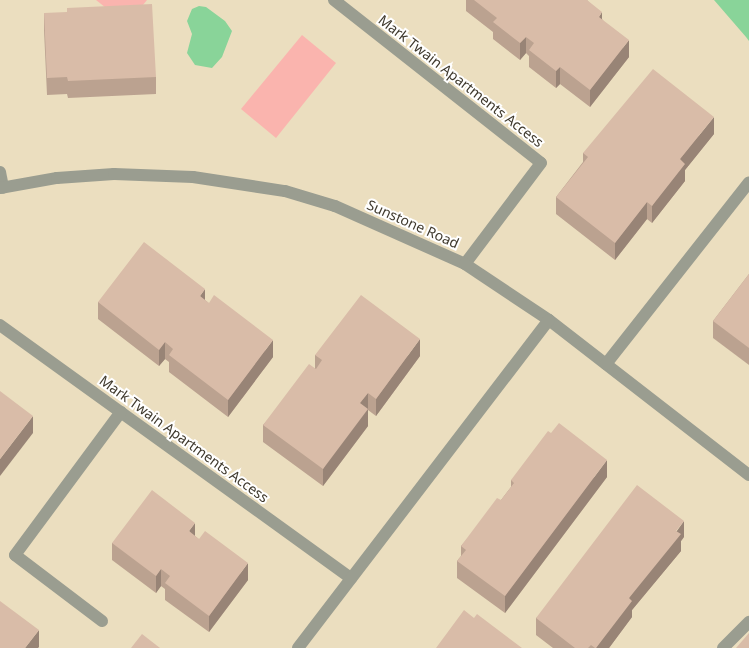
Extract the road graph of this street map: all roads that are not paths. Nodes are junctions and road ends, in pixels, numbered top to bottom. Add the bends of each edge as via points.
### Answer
1 (334, 0) edge
2 (0, 172) edge
3 (749, 182) edge
4 (2, 188) edge
5 (465, 264) junction
6 (549, 320) junction
7 (0, 325) edge
8 (606, 364) junction
9 (121, 412) junction
10 (749, 475) edge
11 (351, 578) junction
12 (102, 621) dead end
13 (749, 622) edge
14 (298, 648) edge
15 (723, 648) edge

1 - 5 street, Mark Twain Apartments Access via 541,163
2 - 4 street
3 - 8 street
4 - 5 street, Sunstone Road via 57,178 114,174 193,177 285,191 335,206
5 - 6 street, Sunstone Road
6 - 8 street, Sunstone Road
6 - 11 street
7 - 9 street, Mark Twain Apartments Access
8 - 10 street, Sunstone Road
9 - 11 street, Mark Twain Apartments Access
9 - 12 street via 15,555
11 - 14 street
13 - 15 street

